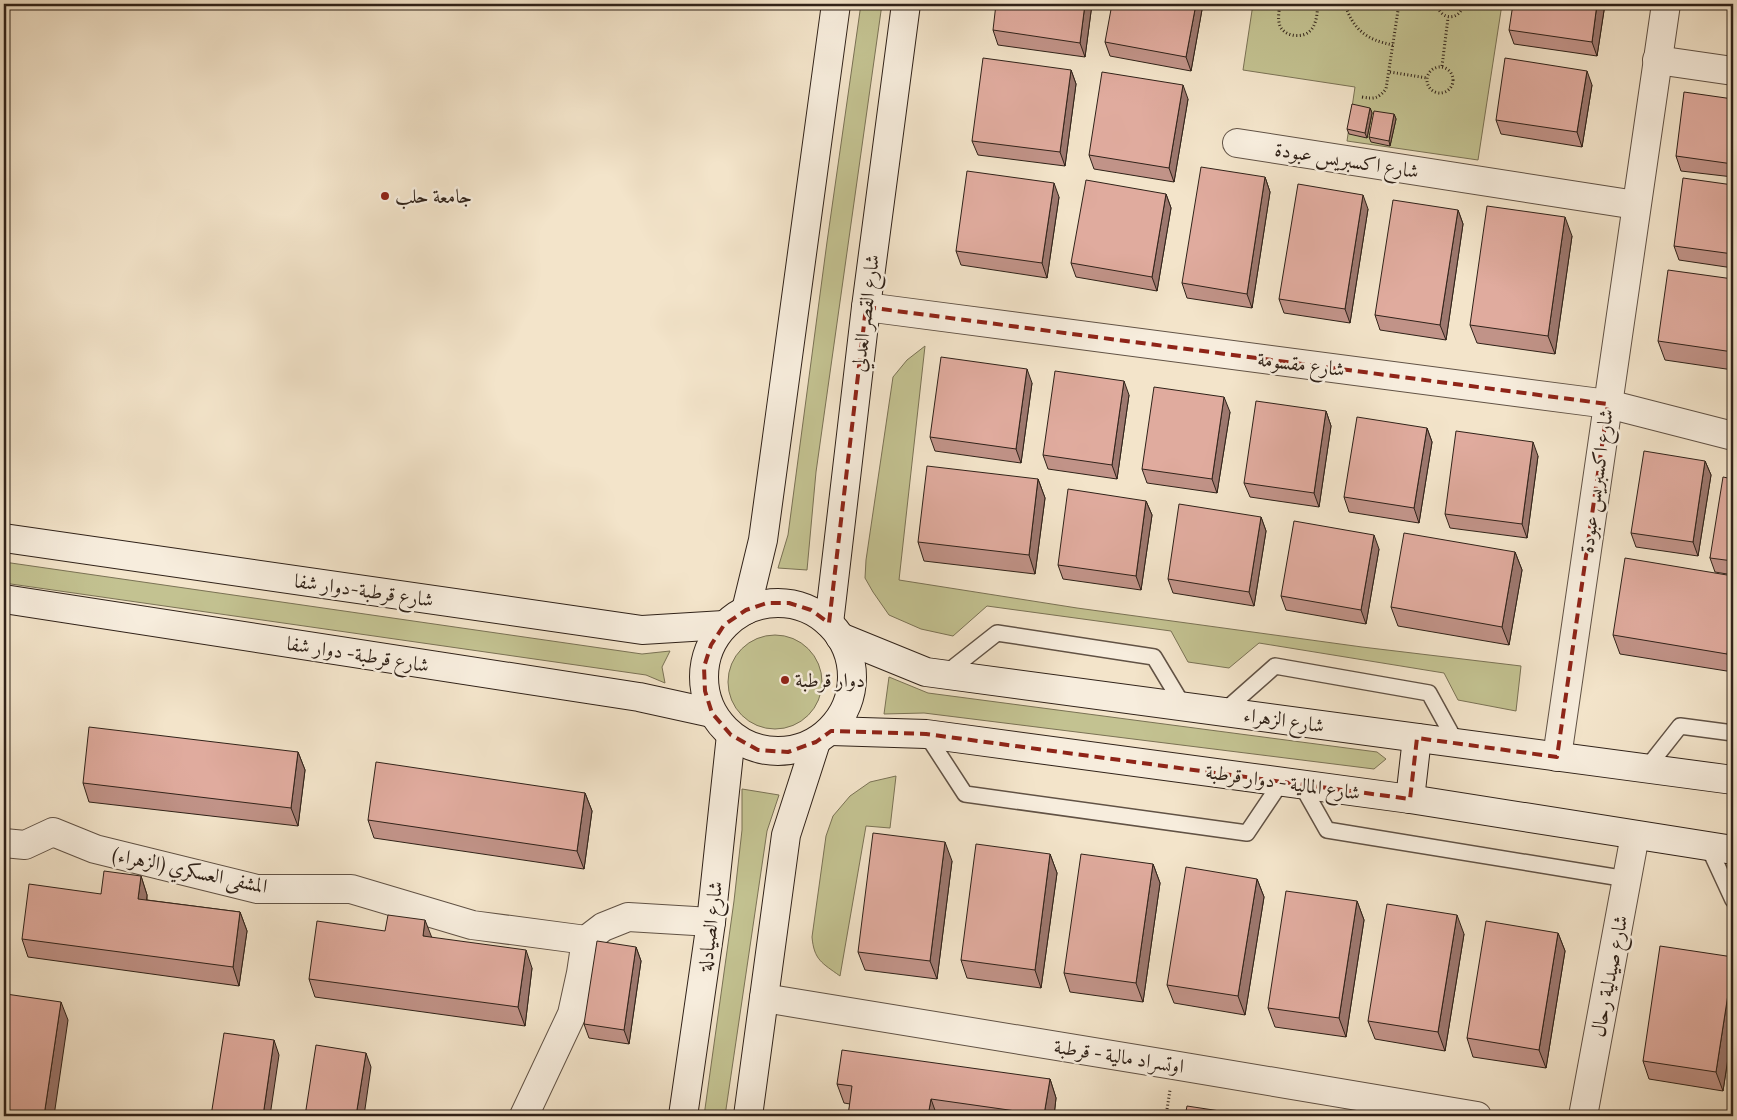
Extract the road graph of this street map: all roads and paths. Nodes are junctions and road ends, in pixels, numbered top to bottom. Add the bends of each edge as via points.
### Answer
1 (836, 4) edge
2 (906, 4) edge
3 (1280, 4) edge
4 (1318, 4) edge
5 (1345, 4) edge
6 (1399, 4) edge
7 (1437, 4) edge
8 (1464, 4) edge
9 (1666, 4) edge
10 (1448, 18) junction
11 (1393, 44) junction
12 (1657, 60) junction
13 (1442, 66) junction
14 (1733, 71) edge
15 (1390, 72) junction
16 (1426, 78) junction
17 (1362, 97) dead end
18 (1236, 143) dead end
19 (1636, 205) junction
20 (866, 307) junction
21 (1608, 404) junction
22 (1733, 436) edge
23 (4, 538) edge
24 (4, 599) edge
25 (735, 618) junction
26 (835, 630) junction
27 (945, 674) junction
28 (1184, 706) junction
29 (1223, 712) junction
30 (712, 713) junction
31 (1733, 733) edge
32 (926, 734) junction
33 (731, 736) junction
34 (824, 737) junction
35 (1417, 738) junction
36 (1458, 744) junction
37 (1557, 757) junction
38 (1646, 769) junction
39 (1733, 780) edge
40 (1292, 783) junction
41 (1410, 799) junction
42 (1635, 835) junction
43 (4, 843) edge
44 (1720, 848) edge
45 (1627, 880) junction
46 (1733, 900) edge
47 (711, 922) junction
48 (586, 940) junction
49 (764, 998) junction
50 (524, 1116) edge
51 (683, 1116) edge
52 (748, 1116) edge
53 (1473, 1116) edge
54 (1477, 1116) edge
55 (1583, 1116) edge

1 - 25 street via 763,540
2 - 20 street, شارع القصر العدلي
3 - 4 path via 1281,28 1290,34 1303,36 1315,22
5 - 11 path via 1351,20 1362,32 1377,42
6 - 11 path
7 - 10 path via 1442,15
8 - 10 path via 1461,12
9 - 12 street, شارع اكسبريس عبودة
10 - 13 path
11 - 15 path
12 - 14 street
12 - 19 street, شارع اكسبريس عبودة
13 - 16 path via 1429,71
13 - 16 path via 1452,74 1451,88 1445,92 1431,91
15 - 16 path
15 - 17 path via 1381,96 1375,99
18 - 19 street, شارع اكسبريس عبودة
19 - 21 street, شارع اكسبريس عبودة
20 - 21 street, شارع مقسومة
20 - 26 street, شارع القصر العدلي
21 - 22 street, شارع مقسومة
21 - 37 street, شارع اكسبريس عبودة
23 - 25 street, شارع قرطبة-دوار شفا via 642,630
24 - 30 street, شارع قرطبة- دوار شفا via 639,697
25 - 26 street via 767,603 789,603 811,610
25 - 30 street via 711,645 704,667 705,691
26 - 27 street, شارع الزهراء via 926,672
26 - 34 street via 851,660 852,686 846,710
27 - 28 street, شارع الزهراء
27 - 28 lane via 997,633 1154,657
28 - 29 street, شارع الزهراء
29 - 35 street, شارع الزهراء
29 - 36 lane via 1275,666 1429,692
30 - 33 street
31 - 38 lane via 1680,726
32 - 34 street, شارع المالية - دوار قرطبة
32 - 40 street, شارع المالية - دوار قرطبة
32 - 40 lane via 965,794 1247,833
33 - 34 street via 758,750 788,752
33 - 47 street, شارع الصيادلة
34 - 49 street via 786,835
35 - 36 street, شارع الزهراء
35 - 41 street
36 - 37 street, شارع الزهراء
37 - 38 street, شارع الزهراء
38 - 39 street, شارع الزهراء
40 - 41 street, شارع المالية - دوار قرطبة
40 - 45 lane via 1327,830
41 - 42 street, شارع المالية - دوار قرطبة
42 - 44 street, شارع المالية - دوار قرطبة
42 - 45 street, شارع صيدلية رحال
43 - 48 street, المشفى العسكري (الزهراء) via 25,845 53,832 95,849 258,889 352,890 472,925
44 - 46 lane
45 - 55 street, شارع صيدلية رحال
47 - 48 street via 628,917 603,927
47 - 51 street, شارع الصيادلة
48 - 50 street via 572,1014
49 - 52 street
49 - 53 street, اوتسراد مالية - قرطبة
53 - 54 street, اوتسراد مالية - قرطبة

